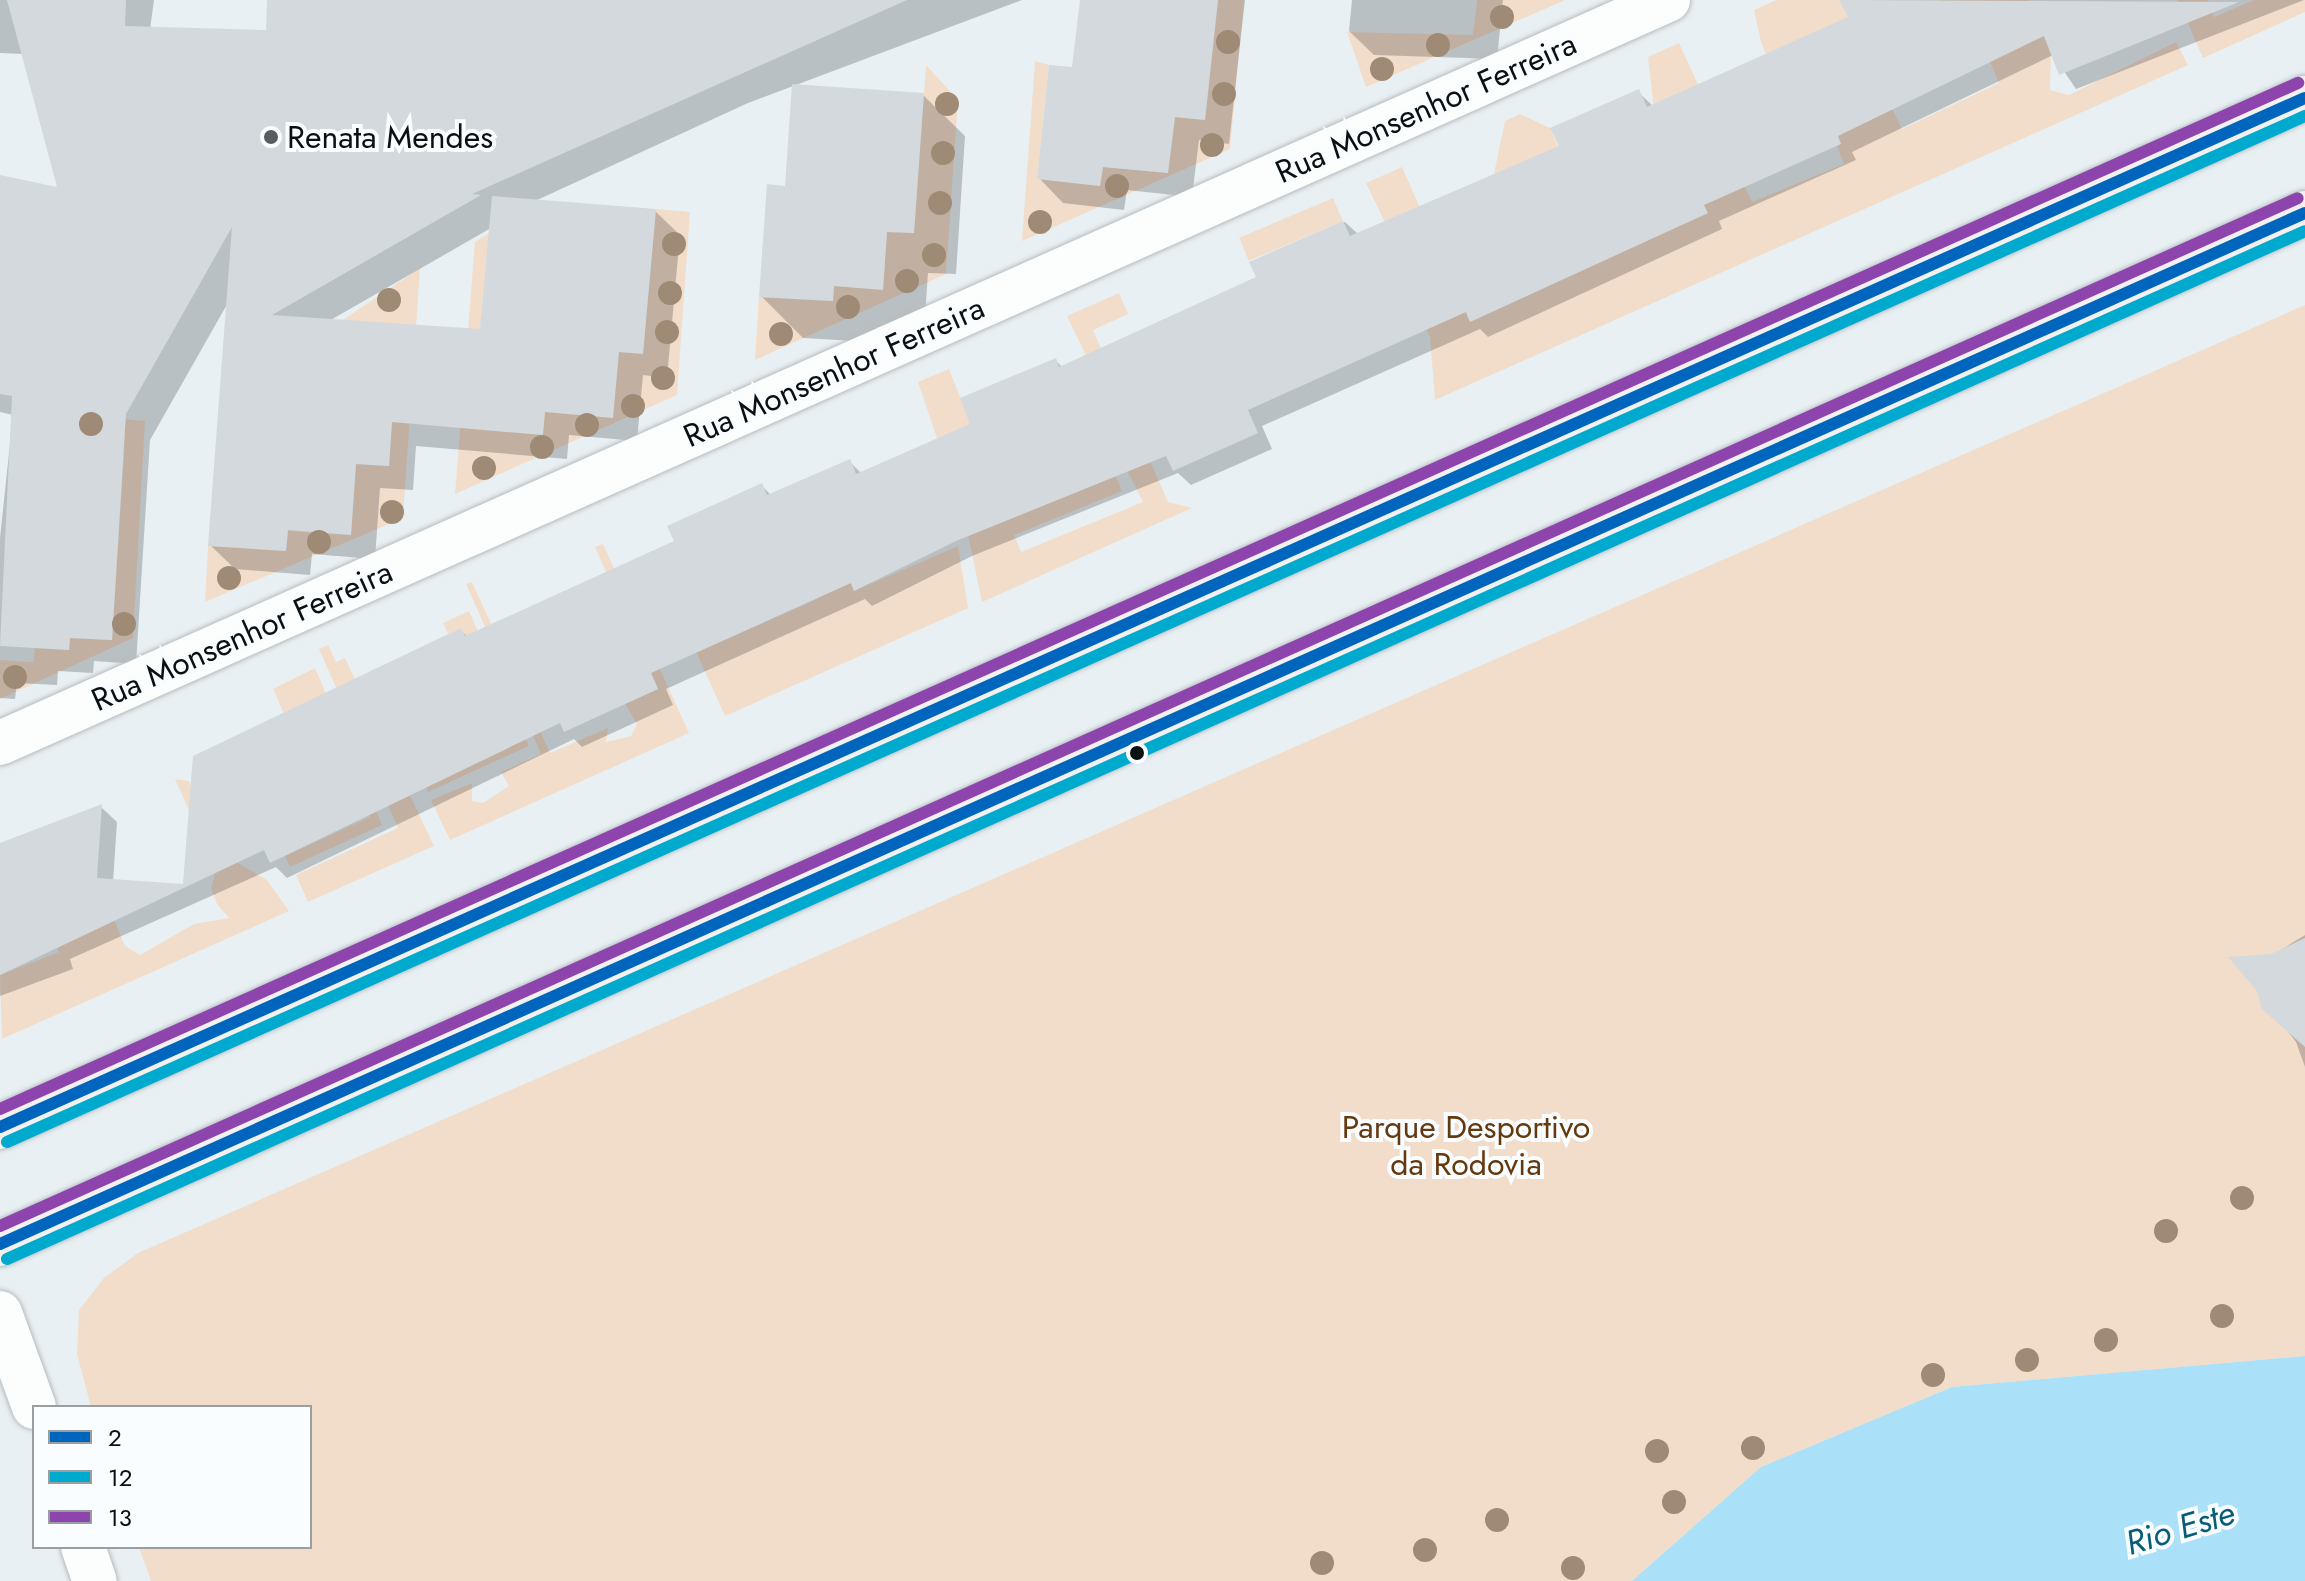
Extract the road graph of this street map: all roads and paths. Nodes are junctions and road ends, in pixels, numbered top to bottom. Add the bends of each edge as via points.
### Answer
1 (1668, 0) edge
2 (2305, 98) edge
3 (2305, 213) edge
4 (0, 743) edge
5 (0, 1127) edge
6 (0, 1244) edge
7 (0, 1313) edge
8 (33, 1405) edge
9 (84, 1549) edge
10 (95, 1581) edge

1 - 4 street, Rua Monsenhor Ferreira
2 - 5 main road
3 - 6 main road
7 - 8 street
9 - 10 street

